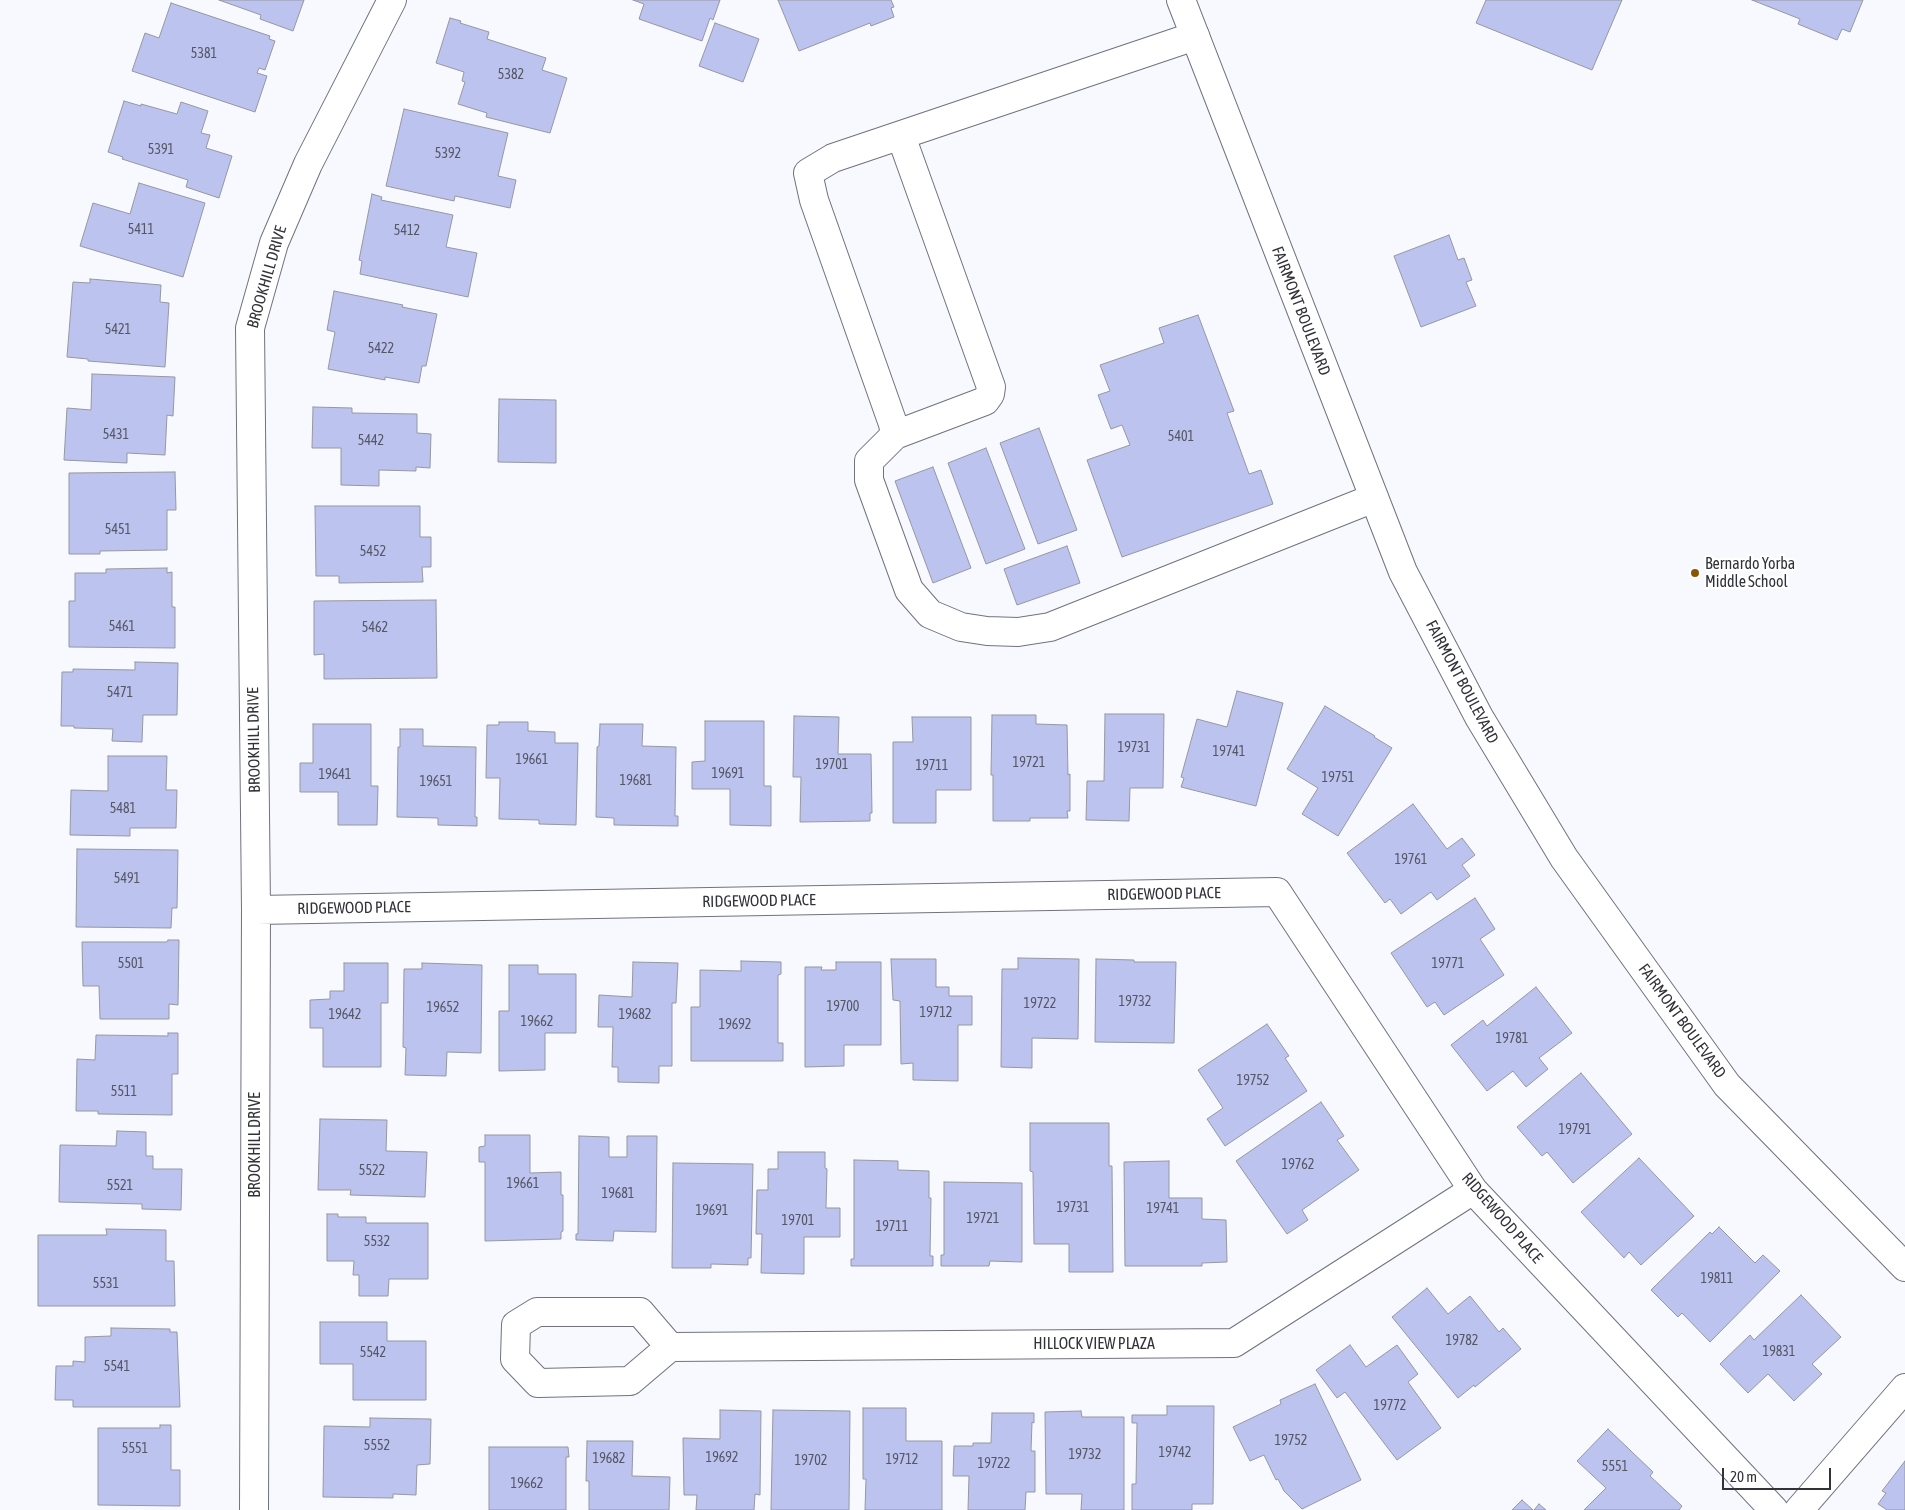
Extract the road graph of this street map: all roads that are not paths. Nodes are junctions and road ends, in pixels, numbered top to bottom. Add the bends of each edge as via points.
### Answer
1 (392, 0) edge
2 (1181, 0) edge
3 (1195, 36) junction
4 (901, 136) junction
5 (895, 435) junction
6 (1374, 498) junction
7 (256, 910) junction
8 (1473, 1190) junction
9 (1905, 1267) edge
10 (670, 1347) junction
11 (1905, 1388) edge
12 (254, 1510) edge
13 (1774, 1510) edge
14 (1799, 1510) edge

1 - 7 street, BROOKHILL DRIVE via 308,164 274,243 250,328
2 - 3 street, FAIRMONT BOULEVARD
3 - 4 street
3 - 6 street, FAIRMONT BOULEVARD
4 - 5 street via 833,158 808,173 814,200
4 - 5 street via 991,387 985,401
5 - 6 street via 869,461 869,480 909,590 930,614 961,627 986,631 1018,632 1050,627
6 - 9 street, FAIRMONT BOULEVARD via 1403,572 1470,700 1564,858 1727,1085
7 - 8 street, RIDGEWOOD PLACE via 1277,892
7 - 12 street, BROOKHILL DRIVE
8 - 10 street, HILLOCK VIEW PLAZA via 1234,1343
8 - 13 street, RIDGEWOOD PLACE
10 - 10 street via 630,1381 538,1383 515,1359 516,1325 537,1312 640,1312
11 - 14 street

